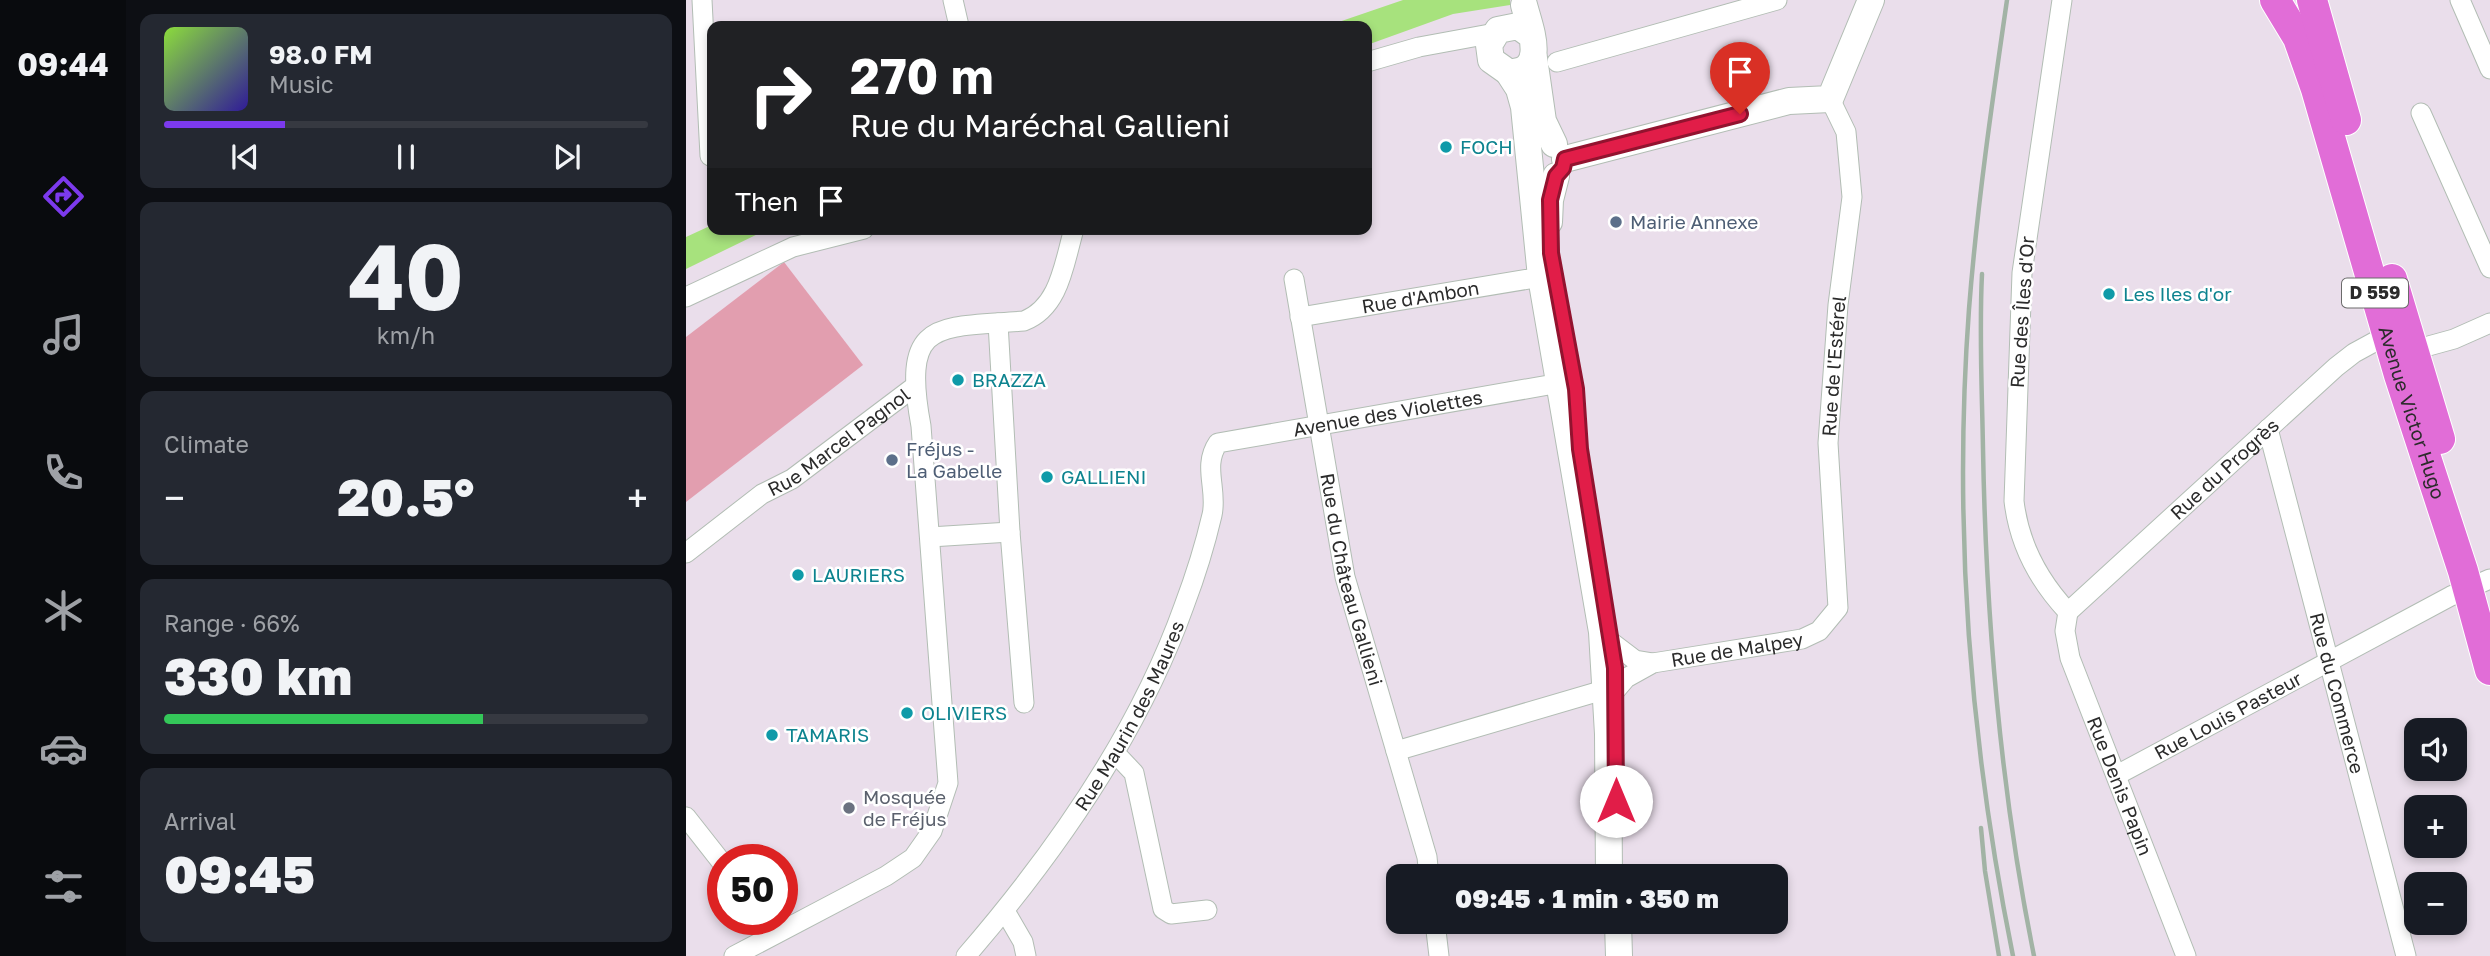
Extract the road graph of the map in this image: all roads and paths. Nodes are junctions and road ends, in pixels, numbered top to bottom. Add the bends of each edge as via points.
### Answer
1 (702, 0) edge
2 (953, 0) edge
3 (1777, 0) edge
4 (1871, 0) edge
5 (2062, 0) edge
6 (2275, 0) edge
7 (2312, 0) edge
8 (2460, 0) edge
9 (957, 21) edge
10 (1525, 28) edge
11 (1372, 61) edge
12 (1500, 66) junction
13 (1372, 69) edge
14 (2490, 69) edge
15 (707, 98) edge
16 (1830, 99) junction
17 (2421, 113) dead end
18 (1547, 161) junction
19 (806, 235) edge
20 (840, 235) edge
21 (1072, 235) edge
22 (2490, 268) edge
23 (1541, 277) junction
24 (1294, 279) dead end
25 (686, 289) edge
26 (686, 297) edge
27 (1300, 317) junction
28 (998, 323) junction
29 (2490, 323) edge
30 (2387, 335) junction
31 (2414, 350) junction
32 (1560, 383) junction
33 (914, 387) junction
34 (1318, 426) junction
35 (2268, 429) junction
36 (1218, 443) joint
37 (1010, 531) junction
38 (930, 537) junction
39 (686, 553) edge
40 (2480, 584) edge
41 (2068, 612) junction
42 (2490, 618) edge
43 (1819, 631) joint
44 (1610, 641) junction
45 (2330, 662) junction
46 (1653, 663) junction
47 (2490, 670) edge
48 (1611, 690) junction
49 (1024, 703) dead end
50 (1396, 751) junction
51 (1116, 754) junction
52 (2117, 775) junction
53 (686, 817) edge
54 (707, 844) edge
55 (1428, 864) edge
56 (1609, 864) edge
57 (1616, 864) edge
58 (1207, 910) dead end
59 (1005, 911) junction
60 (798, 914) edge
61 (1436, 934) edge
62 (1610, 934) edge
63 (1618, 934) edge
64 (759, 935) edge
65 (734, 956) edge
66 (966, 956) edge
67 (1026, 956) edge
68 (1439, 956) edge
69 (1611, 956) edge
70 (1619, 956) edge
71 (2186, 956) edge
72 (2406, 956) edge

1 - 15 street
2 - 9 street
3 - 10 street
4 - 16 main road
5 - 41 street, Rue des Îles d'Or via 2022,273 2014,500 2027,555
6 - 30 main road, Avenue Victor Hugo / D 559 via 2298,38 2316,89
7 - 31 main road, Avenue Victor Hugo / D 559
8 - 14 street
10 - 11 street
10 - 12 main road via 1489,45
10 - 12 main road via 1522,70
10 - 18 main road
12 - 13 street via 1465,50 1454,50
12 - 18 main road via 1521,94
16 - 18 main road via 1789,101
16 - 43 street, Rue de l'Estérel via 1846,132 1852,197 1828,443 1838,608
17 - 22 street
18 - 23 main road
18 - 44 main road via 1554,282 1576,389 1580,449
19 - 25 street
20 - 26 street via 793,247
21 - 28 street, Rue Marcel Pagnol via 1052,302 1035,317
23 - 27 street, Rue d'Ambon
23 - 32 main road
24 - 27 street, Rue du Château Gallieni
27 - 34 street, Rue du Château Gallieni
28 - 33 street, Rue Marcel Pagnol via 953,326 930,334 923,342
28 - 37 street
29 - 31 street
30 - 35 street, Rue du Progrès via 2354,353
30 - 40 main road, Avenue Victor Hugo / D 559
31 - 40 main road, Avenue Victor Hugo / D 559
32 - 34 street, Avenue des Violettes
32 - 48 main road
33 - 38 street via 922,426
33 - 39 street, Rue Marcel Pagnol
34 - 36 street, Avenue des Violettes
34 - 50 street, Rue du Château Gallieni via 1345,577
35 - 41 street, Rue du Progrès
35 - 45 street, Rue du Commerce
36 - 51 street, Rue Maurin des Maures via 1209,455 1213,512 1185,604 1165,656
37 - 38 street
37 - 49 street
38 - 60 street via 948,783 932,831 913,858 886,876
40 - 42 main road, Avenue Victor Hugo / D 559
40 - 45 street, Rue Louis Pasteur
40 - 47 main road, Avenue Victor Hugo / D 559
41 - 52 street, Rue Denis Papin via 2065,631 2070,658
43 - 46 street, Rue de Malpey via 1802,639
44 - 46 street, Rue de Malpey via 1635,660
44 - 48 main road
45 - 52 street, Rue Louis Pasteur
45 - 72 street, Rue du Commerce
46 - 48 street, Rue de Malpey
48 - 50 street
48 - 56 main road
48 - 57 main road
50 - 55 street, Rue du Château Gallieni
51 - 58 street via 1134,773 1163,909 1171,914
51 - 59 street, Rue Maurin des Maures
52 - 71 street, Rue Denis Papin
53 - 54 street
59 - 66 street, Rue Maurin des Maures
59 - 67 street
61 - 68 street
62 - 69 main road
63 - 70 main road
64 - 65 street

